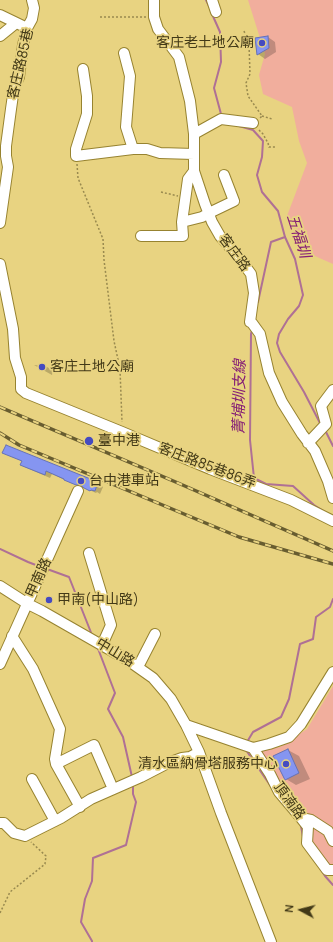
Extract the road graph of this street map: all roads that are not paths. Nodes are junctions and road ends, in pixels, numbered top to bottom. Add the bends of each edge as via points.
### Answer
1 (32, 0) edge
2 (154, 0) edge
3 (212, 0) edge
4 (216, 12) dead end
5 (0, 15) edge
6 (16, 23) junction
7 (27, 28) junction
8 (0, 36) edge
9 (124, 53) dead end
10 (83, 69) dead end
11 (253, 123) road end
12 (194, 134) junction
13 (133, 150) junction
14 (194, 154) junction
15 (194, 171) junction
16 (224, 175) dead end
17 (209, 213) junction
18 (182, 222) junction
19 (0, 223) edge
20 (141, 236) dead end
21 (0, 264) edge
22 (333, 390) edge
23 (308, 443) junction
24 (78, 491) dead end
25 (333, 498) edge
26 (333, 521) edge
27 (89, 553) dead end
28 (0, 586) edge
29 (28, 604) junction
30 (155, 634) dead end
31 (12, 636) junction
32 (102, 645) junction
33 (0, 664) edge
34 (138, 668) junction
35 (333, 672) edge
36 (186, 725) junction
37 (253, 748) junction
38 (199, 752) junction
39 (56, 764) junction
40 (32, 779) dead end
41 (114, 789) junction
42 (80, 807) junction
43 (301, 818) junction
44 (55, 821) junction
45 (0, 823) edge
46 (333, 841) edge
47 (333, 870) edge
48 (271, 942) edge

1 - 7 street, 客庄路85巷 via 34,8
2 - 12 street, 客庄路 via 154,18 158,29 179,57 190,100
3 - 4 street
5 - 6 street
6 - 7 street
6 - 8 street
7 - 19 street, 客庄路85巷 via 11,109 6,146 8,167
9 - 13 street via 130,76 126,127
10 - 13 street via 87,114 76,156
11 - 12 street via 221,119
12 - 14 street, 客庄路
13 - 14 street
14 - 15 street, 客庄路
15 - 17 street, 客庄路
15 - 18 street via 188,179
16 - 17 street via 234,201
17 - 18 street
17 - 23 street, 客庄路 via 220,236 251,274 254,293 250,322 260,334 269,373 282,402
18 - 20 street via 184,236
21 - 26 street, 客庄路85巷86弄 via 13,329 21,389 26,393 291,500
22 - 23 street via 321,406 326,424
23 - 25 street, 客庄路 via 315,452
24 - 29 street, 甲南路
27 - 32 street via 111,625
28 - 29 street, 中山路
29 - 31 street, 甲南路
29 - 32 street, 中山路
30 - 34 street
31 - 33 street, 甲南路
31 - 39 street via 33,669 60,730
32 - 34 street, 中山路
34 - 36 street, 中山路 via 153,678 172,699
35 - 37 street via 301,724 289,737
36 - 37 street
36 - 38 street, 中山路
37 - 43 street, 頂湳路 via 279,792
38 - 41 street via 168,763
38 - 48 street, 中山路
39 - 41 street via 94,745
39 - 42 street
40 - 44 street
41 - 42 street
42 - 44 street
43 - 46 street via 311,820 328,831
43 - 47 street, 頂湳路 via 308,827 307,843 327,870
44 - 45 street via 25,836 14,833 4,823

